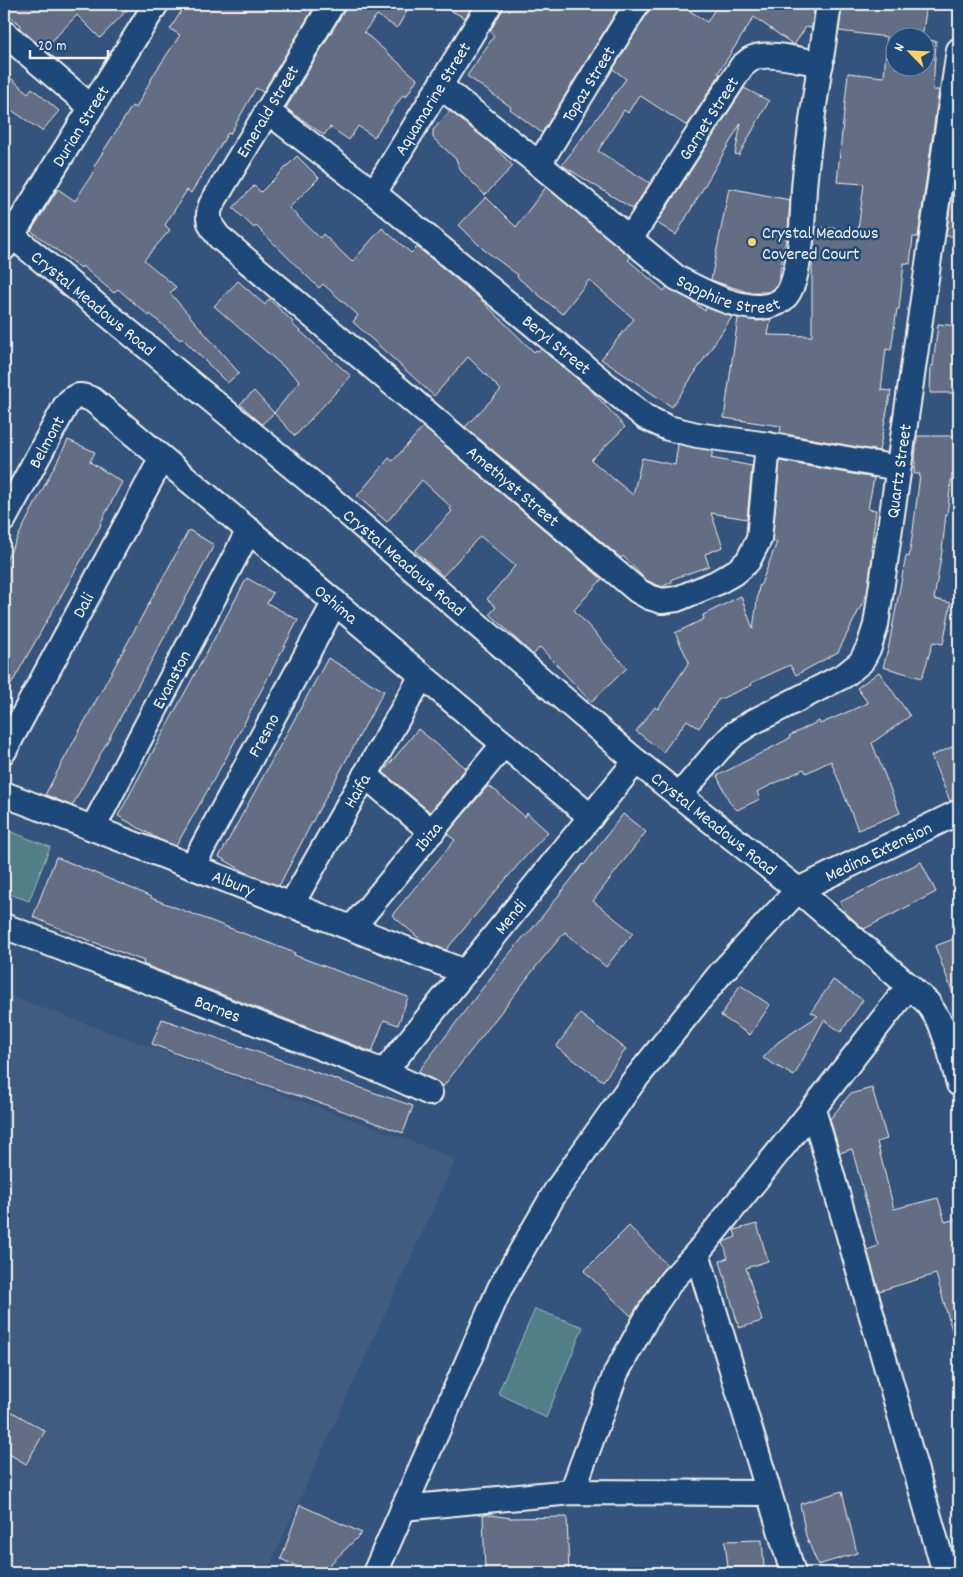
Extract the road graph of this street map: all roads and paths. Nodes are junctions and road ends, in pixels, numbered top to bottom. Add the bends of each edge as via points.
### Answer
1 (156, 4) edge
2 (332, 4) edge
3 (490, 4) edge
4 (637, 4) edge
5 (829, 4) edge
6 (4, 33) edge
7 (959, 50) edge
8 (821, 64) junction
9 (440, 86) junction
10 (91, 107) junction
11 (267, 111) junction
12 (539, 164) junction
13 (374, 193) junction
14 (208, 221) joint
15 (6, 238) edge
16 (630, 239) junction
17 (78, 396) joint
18 (768, 445) junction
19 (162, 458) junction
20 (898, 468) junction
21 (4, 519) edge
22 (249, 530) junction
23 (335, 602) junction
24 (422, 676) junction
25 (504, 744) junction
26 (4, 751) edge
27 (636, 761) junction
28 (365, 775) junction
29 (4, 794) edge
30 (679, 796) junction
31 (959, 812) edge
32 (590, 817) junction
33 (93, 828) junction
34 (432, 832) junction
35 (192, 867) junction
36 (798, 890) junction
37 (291, 905) junction
38 (4, 926) edge
39 (352, 928) junction
40 (465, 972) junction
41 (909, 986) junction
42 (384, 1072) junction
43 (959, 1084) edge
44 (430, 1093) dead end
45 (813, 1109) junction
46 (697, 1253) junction
47 (572, 1492) junction
48 (768, 1493) junction
49 (404, 1508) junction
50 (375, 1573) edge
51 (793, 1573) edge
52 (945, 1573) edge

1 - 10 street, Durian Street
2 - 11 street, Emerald Street
3 - 9 street, Aquamarine Street
4 - 12 street, Topaz Street
5 - 8 street, Sapphire Street
6 - 10 street
7 - 20 street, Quartz Street
8 - 16 street, Garnet Street via 769,56 750,59 742,66
8 - 16 street, Sapphire Street via 805,177 799,258 794,281 785,298 772,306 756,308 706,293 677,278
9 - 12 street, Sapphire Street
9 - 13 street, Aquamarine Street
10 - 15 street, Durian Street
11 - 13 street, Beryl Street
11 - 14 street, Emerald Street via 211,205
12 - 16 street, Sapphire Street
13 - 18 street, Beryl Street via 645,417 668,428 697,435
14 - 18 street, Amethyst Street via 219,237 649,598 677,598 716,583 748,561 759,539
15 - 27 street, Crystal Meadows Road via 317,487
17 - 19 street, Oshima via 93,400
17 - 21 street, Belmont via 66,405
18 - 20 street, Beryl Street
19 - 22 street, Oshima
19 - 26 street, Dali
20 - 30 street, Quartz Street via 876,626 861,662 845,675 734,734
22 - 23 street, Oshima
22 - 33 street, Evanston
23 - 24 street, Oshima
23 - 35 street, Fresno
24 - 25 street, Oshima
24 - 28 street, Haifa
25 - 32 street, Oshima
25 - 34 street, Ibiza
27 - 30 street, Crystal Meadows Road
27 - 32 street, Mendi
28 - 34 street
28 - 37 street, Haifa
29 - 33 street, Albury
30 - 36 street, Crystal Meadows Road
31 - 36 street, Medina Extension
32 - 40 street, Mendi
33 - 35 street, Albury
34 - 39 street, Ibiza
35 - 37 street, Albury
36 - 41 street, Crystal Meadows Road
36 - 49 street via 720,974 633,1082 556,1191 500,1288
37 - 39 street, Albury
38 - 42 street, Barnes
39 - 40 street, Albury
40 - 42 street, Mendi
41 - 43 street, Crystal Meadows Road via 928,1003 941,1024
41 - 45 street
42 - 44 street, Barnes
45 - 46 street
45 - 52 street
46 - 47 street via 671,1281 650,1312 616,1373
46 - 48 street
47 - 48 street
47 - 49 street
48 - 51 street
49 - 50 street

